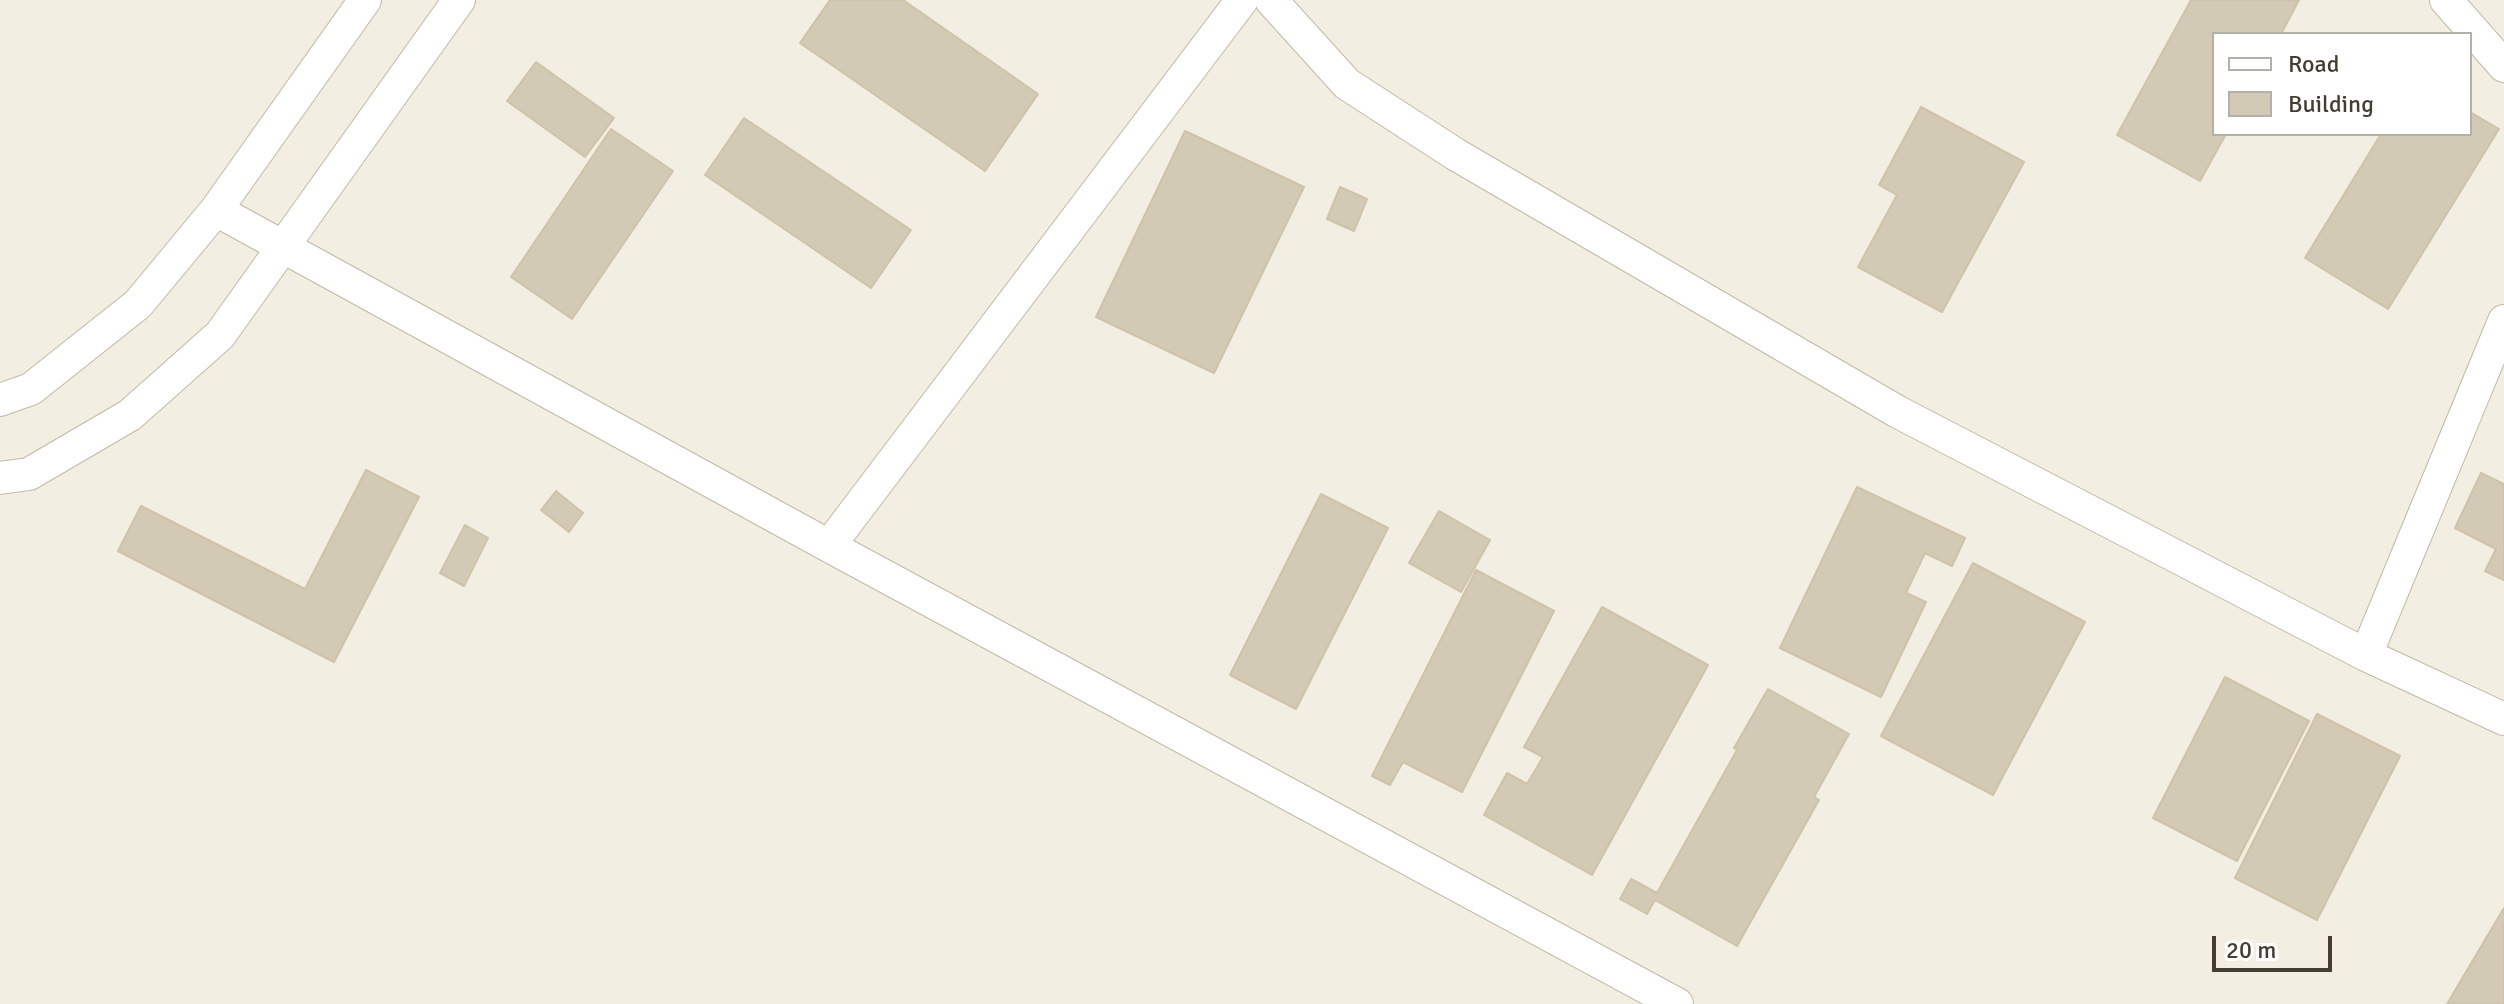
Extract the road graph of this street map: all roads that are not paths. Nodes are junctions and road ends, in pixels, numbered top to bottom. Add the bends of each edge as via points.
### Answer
1 (365, 0) edge
2 (459, 0) edge
3 (1242, 0) edge
4 (1271, 0) edge
5 (2446, 0) edge
6 (2504, 66) edge
7 (216, 210) junction
8 (281, 247) junction
9 (2504, 321) edge
10 (0, 400) edge
11 (0, 478) edge
12 (829, 546) junction
13 (2366, 655) junction
14 (2504, 719) edge
15 (1677, 1004) edge

1 - 7 street
2 - 8 street
3 - 12 street
4 - 13 street via 1347,84 1455,154 1898,412
5 - 6 street
7 - 8 street
7 - 10 street via 138,304 31,389
8 - 11 street via 220,335 130,415 29,474
8 - 12 street
9 - 13 street
12 - 15 street
13 - 14 street

